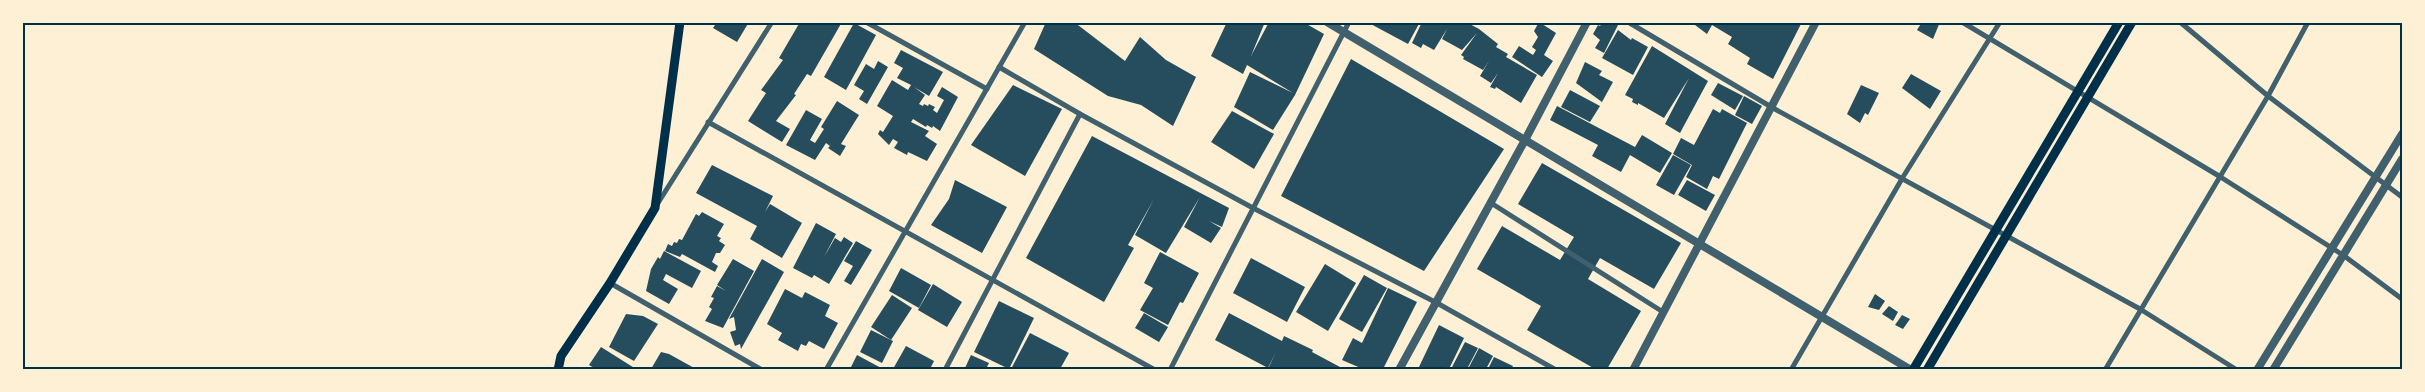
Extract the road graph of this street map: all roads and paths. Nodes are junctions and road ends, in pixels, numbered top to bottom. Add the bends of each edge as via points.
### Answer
1 (680, 22) edge
2 (772, 22) edge
3 (866, 22) edge
4 (1024, 22) edge
5 (1327, 22) edge
6 (1349, 22) edge
7 (1587, 22) edge
8 (1628, 22) edge
9 (1816, 22) edge
10 (1962, 22) edge
11 (2000, 22) edge
12 (2119, 22) edge
13 (2132, 22) edge
14 (2180, 22) edge
15 (2308, 22) edge
16 (1344, 32) junction
17 (1990, 39) junction
18 (999, 66) junction
19 (987, 88) junction
20 (2078, 94) junction
21 (2268, 96) junction
22 (2088, 99) junction
23 (1772, 108) junction
24 (1080, 114) junction
25 (708, 122) junction
26 (2402, 134) edge
27 (1525, 140) junction
28 (2402, 159) edge
29 (2219, 176) junction
30 (1903, 178) junction
31 (2375, 178) junction
32 (2386, 185) junction
33 (2402, 198) edge
34 (1491, 203) junction
35 (655, 208) junction
36 (1252, 208) junction
37 (1996, 231) junction
38 (905, 232) junction
39 (2006, 236) junction
40 (1700, 243) junction
41 (2332, 248) junction
42 (2343, 255) junction
43 (993, 280) junction
44 (610, 284) junction
45 (2402, 299) edge
46 (1437, 303) junction
47 (2140, 309) junction
48 (1663, 312) junction
49 (1822, 316) junction
50 (558, 370) edge
51 (762, 370) edge
52 (826, 370) edge
53 (945, 370) edge
54 (1155, 370) edge
55 (1170, 370) edge
56 (1399, 370) edge
57 (1556, 370) edge
58 (1633, 370) edge
59 (1791, 370) edge
60 (1912, 370) edge
61 (1927, 370) edge
62 (2105, 370) edge
63 (2237, 370) edge
64 (2257, 370) edge
65 (2273, 370) edge

1 - 35 main road
2 - 25 street
3 - 19 street
4 - 18 street
5 - 16 street
6 - 16 street
7 - 27 street
8 - 23 street
9 - 23 street
10 - 17 street
11 - 17 street
12 - 20 main road
13 - 22 main road
14 - 21 street
15 - 21 street
16 - 27 street
16 - 36 street
17 - 20 street
17 - 30 street
18 - 19 street
18 - 24 street
19 - 38 street
20 - 22 street
20 - 37 main road
21 - 29 street
21 - 31 street
22 - 29 street
22 - 39 main road
23 - 30 street
23 - 40 street
24 - 36 street
24 - 43 street
25 - 35 street
25 - 38 street
26 - 31 street
27 - 34 street
27 - 40 street
28 - 32 street
29 - 41 street
29 - 47 street
30 - 37 street
30 - 49 street
31 - 32 street
31 - 41 street
32 - 33 street
32 - 42 street
34 - 46 street
34 - 48 street
35 - 44 main road
36 - 46 street
36 - 55 street
37 - 39 street
37 - 60 main road
38 - 43 street
38 - 52 street
39 - 47 street
39 - 61 main road
40 - 48 street
40 - 49 street
41 - 42 street
41 - 64 street
42 - 45 street
42 - 65 street
43 - 53 street
43 - 54 street
44 - 50 main road via 561,356
44 - 51 street
46 - 56 street
46 - 57 street
47 - 62 street
47 - 63 street
48 - 58 street
49 - 59 street
49 - 60 street

